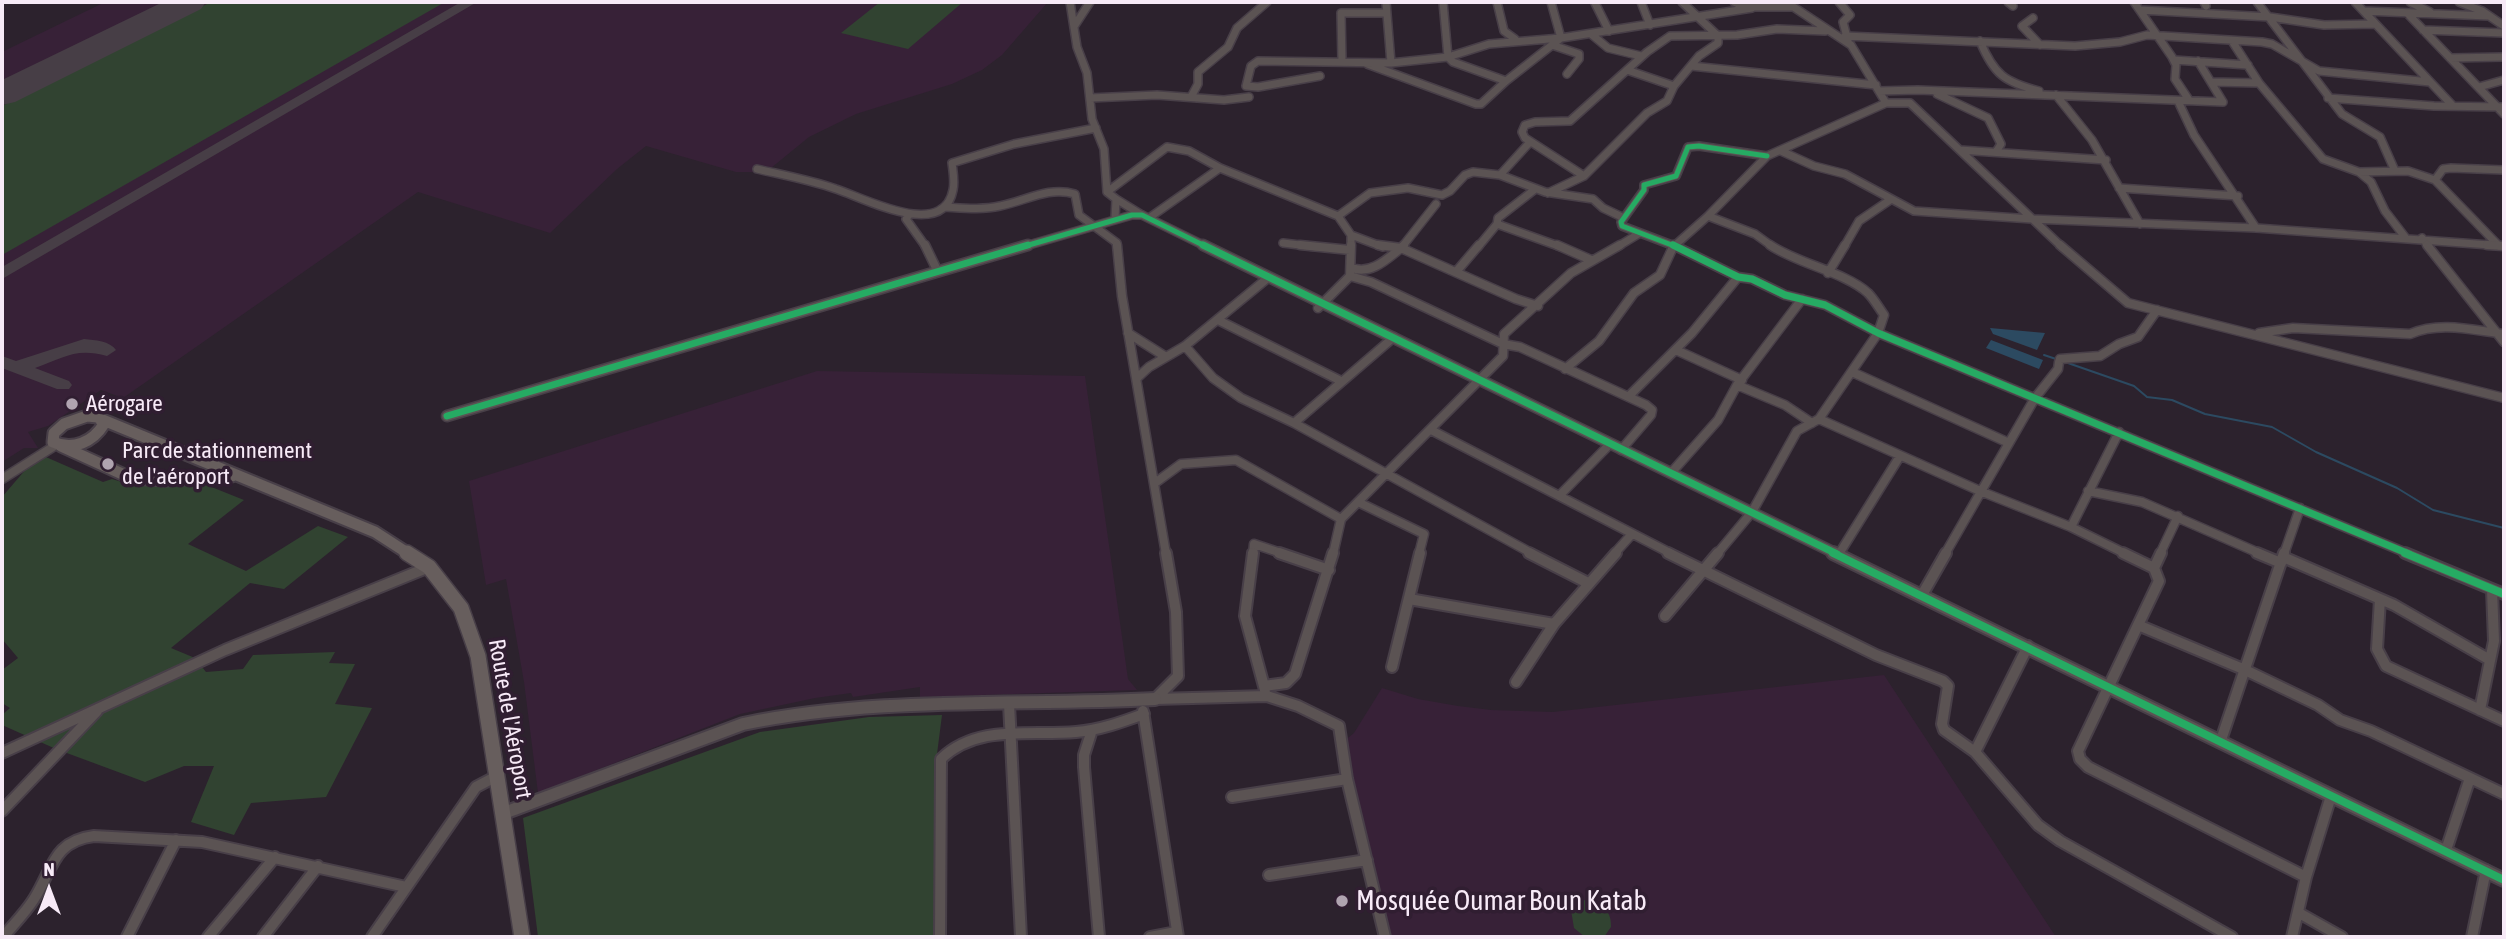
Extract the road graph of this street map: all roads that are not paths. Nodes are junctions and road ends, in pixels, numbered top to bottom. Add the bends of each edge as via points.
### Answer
1 (1070, 2) edge
2 (1090, 2) edge
3 (1267, 2) edge
4 (1386, 2) edge
5 (1443, 2) edge
6 (1497, 2) edge
7 (1551, 2) edge
8 (1641, 2) edge
9 (1682, 2) edge
10 (1734, 2) edge
11 (1839, 2) edge
12 (2134, 2) edge
13 (2257, 2) edge
14 (2356, 2) edge
15 (2410, 2) edge
16 (2459, 2) edge
17 (1595, 3) edge
18 (1767, 4) edge
19 (1788, 4) edge
20 (1752, 8) junction
21 (2140, 10) junction
22 (2364, 11) junction
23 (1385, 13) junction
24 (2407, 13) junction
25 (2434, 14) junction
26 (2489, 16) junction
27 (1699, 18) junction
28 (2033, 18) dead end
29 (2270, 18) junction
30 (2375, 24) junction
31 (1075, 25) junction
32 (1650, 25) junction
33 (2504, 26) edge
34 (2423, 30) junction
35 (1609, 31) junction
36 (1827, 31) junction
37 (2504, 33) edge
38 (1591, 34) junction
39 (2156, 35) junction
40 (1718, 36) junction
41 (1845, 36) junction
42 (1560, 38) junction
43 (1515, 39) junction
44 (1537, 40) junction
45 (1980, 41) junction
46 (2232, 41) junction
47 (2040, 44) junction
48 (1851, 45) junction
49 (1550, 46) junction
50 (1641, 56) junction
51 (1448, 57) junction
52 (2504, 57) edge
53 (2450, 58) junction
54 (2174, 60) junction
55 (2198, 61) junction
56 (1294, 62) junction
57 (1342, 62) junction
58 (1363, 62) junction
59 (1391, 63) junction
60 (2248, 65) junction
61 (2305, 65) junction
62 (1691, 66) junction
63 (1627, 70) junction
64 (2315, 71) junction
65 (1567, 75) dead end
66 (1320, 76) dead end
67 (1295, 80) junction
68 (1506, 80) junction
69 (2504, 80) edge
70 (2212, 82) junction
71 (2430, 82) junction
72 (2259, 83) junction
73 (1674, 86) junction
74 (2479, 87) junction
75 (1878, 88) junction
76 (1933, 92) junction
77 (2056, 94) junction
78 (1191, 97) junction
79 (1249, 97) dead end
80 (1090, 98) junction
81 (2328, 98) junction
82 (2189, 100) junction
83 (2178, 101) junction
84 (1886, 103) junction
85 (2452, 105) junction
86 (2501, 107) edge
87 (2504, 114) edge
88 (1096, 128) junction
89 (1530, 142) junction
90 (1781, 150) junction
91 (1960, 150) junction
92 (1996, 152) junction
93 (1767, 156) junction
94 (2106, 160) junction
95 (1220, 168) junction
96 (757, 169) dead end
97 (2504, 170) edge
98 (2395, 171) junction
99 (2359, 172) junction
100 (1500, 175) junction
101 (1210, 176) junction
102 (1584, 176) junction
103 (1251, 180) junction
104 (2435, 180) junction
105 (2119, 188) junction
106 (1534, 190) junction
107 (1107, 192) junction
108 (1548, 193) junction
109 (2238, 196) junction
110 (1116, 199) junction
111 (1890, 200) junction
112 (1436, 204) dead end
113 (946, 207) junction
114 (909, 215) junction
115 (1338, 216) junction
116 (1709, 216) junction
117 (1145, 217) junction
118 (1624, 218) junction
119 (1115, 219) junction
120 (2032, 219) junction
121 (1497, 224) junction
122 (2140, 224) junction
123 (1091, 226) junction
124 (2256, 228) junction
125 (1640, 233) junction
126 (1350, 235) junction
127 (2405, 237) junction
128 (2422, 238) junction
129 (1283, 243) dead end
130 (1674, 245) junction
131 (2502, 246) edge
132 (1401, 248) junction
133 (1350, 250) junction
134 (1591, 260) junction
135 (938, 272) junction
136 (1351, 272) junction
137 (1456, 272) junction
138 (1828, 273) junction
139 (1269, 277) junction
140 (1738, 277) junction
141 (1802, 299) junction
142 (1320, 306) junction
143 (1538, 306) junction
144 (2157, 310) junction
145 (1218, 320) junction
146 (1128, 333) junction
147 (1878, 333) junction
148 (2254, 334) junction
149 (2501, 334) edge
150 (1394, 337) junction
151 (2504, 342) edge
152 (1503, 344) junction
153 (1185, 346) junction
154 (1676, 349) junction
155 (1166, 357) junction
156 (1565, 369) junction
157 (1852, 372) junction
158 (1137, 378) junction
159 (1339, 380) junction
160 (1481, 380) junction
161 (1740, 382) junction
162 (1629, 396) junction
163 (2035, 398) junction
164 (2504, 398) edge
165 (447, 416) dead end
166 (103, 420) junction
167 (1816, 421) junction
168 (1294, 423) junction
169 (1431, 430) junction
170 (2119, 432) junction
171 (2009, 443) junction
172 (1610, 444) junction
173 (59, 446) junction
174 (1622, 450) junction
175 (1900, 456) junction
176 (1671, 473) junction
177 (1386, 474) junction
178 (236, 476) junction
179 (2, 479) edge
180 (1155, 483) junction
181 (1980, 491) junction
182 (2088, 491) junction
183 (1559, 496) junction
184 (1359, 502) junction
185 (2300, 508) junction
186 (1752, 512) junction
187 (2178, 516) junction
188 (1341, 519) junction
189 (2071, 527) junction
190 (1632, 534) junction
191 (1839, 554) junction
192 (2282, 560) junction
193 (429, 567) junction
194 (2154, 569) junction
195 (1329, 570) junction
196 (1704, 571) junction
197 (1588, 583) junction
198 (2492, 590) junction
199 (2504, 594) edge
200 (1922, 595) junction
201 (1409, 599) junction
202 (2380, 599) junction
203 (1665, 616) dead end
204 (1555, 624) junction
205 (2138, 625) junction
206 (2028, 646) junction
207 (2490, 660) junction
208 (1392, 667) dead end
209 (2243, 668) junction
210 (1516, 682) dead end
211 (2111, 686) junction
212 (1266, 691) junction
213 (1149, 700) junction
214 (1009, 704) junction
215 (100, 707) junction
216 (2480, 710) junction
217 (1143, 714) junction
218 (2504, 721) edge
219 (1092, 730) junction
220 (1010, 732) junction
221 (2221, 740) junction
222 (5, 748) edge
223 (1975, 752) junction
224 (497, 776) junction
225 (1347, 779) junction
226 (2470, 779) junction
227 (2504, 794) edge
228 (2331, 796) junction
229 (1232, 797) dead end
230 (2, 811) edge
231 (504, 813) junction
232 (176, 840) junction
233 (2446, 850) junction
234 (275, 857) junction
235 (1367, 860) junction
236 (318, 866) junction
237 (2486, 870) junction
238 (1269, 875) dead end
239 (2306, 877) junction
240 (2504, 880) edge
241 (406, 887) junction
242 (2299, 913) junction
243 (1177, 935) edge
244 (3, 937) edge
245 (127, 937) edge
246 (208, 937) edge
247 (263, 937) edge
248 (372, 937) edge
249 (522, 937) edge
250 (940, 937) edge
251 (1021, 937) edge
252 (1099, 937) edge
253 (1150, 937) edge
254 (1385, 937) edge
255 (2232, 937) edge
256 (2292, 937) edge
257 (2342, 937) edge
258 (2472, 937) edge

1 - 31 street
2 - 31 street
3 - 78 street via 1237,28 1228,47 1198,72
4 - 23 street
5 - 51 street
6 - 43 street via 1504,31
7 - 42 street
8 - 32 street
9 - 27 street
10 - 20 street
11 - 41 street via 1850,15 1843,22
12 - 21 street
13 - 29 street
14 - 22 street
15 - 25 street
16 - 26 street
17 - 35 street
18 - 19 street
18 - 20 street
19 - 36 street
20 - 27 street
21 - 29 street
21 - 39 street
22 - 24 street
22 - 30 street
23 - 57 street via 1342,13
23 - 59 street
24 - 25 street
24 - 34 street
25 - 26 street
26 - 33 street
27 - 32 street
27 - 40 street
28 - 47 street via 2022,26
29 - 30 street via 2323,25
29 - 61 street
30 - 71 street
31 - 80 street
32 - 35 street
34 - 37 street
34 - 53 street
35 - 38 street
36 - 40 street
36 - 48 street
38 - 42 street
38 - 50 street via 1608,48
39 - 46 street
39 - 47 street via 2075,46
39 - 54 street
40 - 50 street via 1670,36
40 - 62 street via 1718,43
41 - 45 street
41 - 48 street
42 - 44 street
42 - 49 street
43 - 44 street
43 - 51 street
44 - 49 street
45 - 47 street
45 - 77 street via 1987,58 2009,83
46 - 60 street
46 - 61 street via 2272,44
48 - 75 street
49 - 65 street via 1579,54
49 - 68 street
50 - 63 street
51 - 59 street
51 - 68 street
52 - 53 street
53 - 74 street
54 - 55 street
54 - 82 street via 2175,82
55 - 60 street
55 - 70 street
56 - 57 street
56 - 67 street
56 - 67 street via 1255,62 1246,86
57 - 58 street
58 - 59 street
58 - 68 street via 1476,104
60 - 72 street
61 - 64 street
62 - 73 street
62 - 75 street
63 - 73 street
63 - 89 street via 1570,121 1525,125 1522,132
64 - 71 street
64 - 81 street
66 - 67 street
69 - 74 street
70 - 72 street
70 - 82 street via 2223,102
71 - 85 street
72 - 99 street via 2323,159
73 - 102 street via 1667,101 1647,113
74 - 86 street
75 - 76 street
75 - 84 street
76 - 77 street
76 - 92 street via 1988,118 2001,144
77 - 83 street
77 - 94 street via 2072,108
78 - 79 street
78 - 80 street
80 - 88 street
81 - 85 street
81 - 98 street via 2342,114 2380,137
82 - 83 street
83 - 109 street via 2203,150
84 - 90 street
84 - 91 street via 1910,103
85 - 86 street
86 - 87 street
88 - 107 street via 1104,149
88 - 113 street via 1014,144 953,163 954,188
89 - 100 street
89 - 102 street
90 - 93 street
90 - 111 street via 1845,174
91 - 92 street
91 - 120 street
92 - 94 street
93 - 116 street
93 - 118 street via 1688,147 1676,176 1644,185
94 - 105 street
95 - 101 street
95 - 103 street
95 - 107 street via 1189,151 1167,147
96 - 114 street via 834,188
97 - 104 street via 2455,167 2443,169
98 - 99 street
98 - 104 street via 2420,173
99 - 127 street via 2371,182
100 - 106 street
100 - 115 street via 1465,175 1442,195 1408,188 1370,193
101 - 103 street
101 - 117 street
102 - 108 street
103 - 115 street
104 - 131 street
105 - 109 street
105 - 122 street
106 - 108 street
106 - 121 street via 1498,218
107 - 110 street
108 - 118 street via 1593,199
109 - 124 street
110 - 117 street
110 - 119 street
111 - 120 street via 1914,211
111 - 138 street via 1859,221
112 - 132 street
113 - 114 street
113 - 123 street via 999,206 1066,190 1075,194 1077,210
114 - 135 street via 906,219
115 - 126 street
116 - 130 street
116 - 138 street via 1755,234 1785,255
117 - 119 street
117 - 139 street
118 - 125 street via 1622,226
119 - 123 street
120 - 122 street
120 - 144 street via 2128,303
121 - 134 street
121 - 137 street
122 - 124 street
123 - 135 street
123 - 146 street via 1117,243
124 - 127 street
125 - 130 street
125 - 134 street
126 - 132 street
126 - 133 street
127 - 128 street
128 - 131 street
128 - 149 street
129 - 133 street
130 - 140 street
130 - 156 street via 1660,275 1634,293 1599,341
132 - 136 street via 1367,271
132 - 137 street
133 - 136 street
134 - 143 street
135 - 165 street
136 - 142 street
136 - 152 street
137 - 143 street
138 - 147 street via 1870,294 1884,315
139 - 142 street
139 - 145 street
140 - 141 street
140 - 154 street
141 - 147 street via 1825,305
141 - 161 street
142 - 150 street
143 - 152 street via 1504,334
144 - 148 street
144 - 163 street via 2137,337 2100,356 2059,360
145 - 153 street
145 - 159 street
146 - 155 street
146 - 158 street
147 - 157 street
147 - 163 street
148 - 149 street via 2293,328 2410,334 2441,326
148 - 164 street
149 - 151 street
150 - 159 street
150 - 160 street
152 - 156 street via 1520,346
152 - 160 street via 1503,356
153 - 155 street
153 - 168 street via 1213,379
154 - 161 street
154 - 162 street
155 - 158 street
156 - 162 street
157 - 167 street
157 - 171 street
158 - 180 street
159 - 168 street
160 - 169 street
160 - 172 street
161 - 167 street
161 - 176 street via 1718,420
162 - 174 street via 1652,410
163 - 170 street
163 - 171 street
166 - 173 main road via 102,429 92,438
166 - 173 main road, Route de l'Aéroport via 94,416 71,420 54,433 53,442
166 - 178 main road, Route de l'Aéroport
167 - 175 street
167 - 186 street via 1797,431
168 - 177 street
169 - 177 street
169 - 183 street
170 - 182 street
170 - 185 street
171 - 181 street
172 - 174 street
172 - 183 street
173 - 178 main road, Route de l'Aéroport via 131,478
173 - 179 street
174 - 176 street
175 - 181 street
175 - 191 street
176 - 186 street
177 - 184 street
177 - 197 street
178 - 193 main road, Route de l'Aéroport via 375,532
180 - 188 street via 1181,464 1236,460
180 - 213 street via 1179,657 1178,676
181 - 189 street
181 - 200 street
182 - 187 street via 2143,502
182 - 189 street
183 - 190 street
184 - 188 street
184 - 201 street via 1424,534
185 - 192 street
185 - 198 street
186 - 191 street
186 - 196 street
187 - 192 street
187 - 194 street
188 - 195 street
189 - 194 street
190 - 196 street
190 - 197 street
191 - 200 street
192 - 202 street
192 - 209 street
193 - 215 street via 225,650
193 - 224 main road, Route de l'Aéroport via 469,626
194 - 205 street via 2159,581
195 - 212 street via 1295,674
195 - 212 street via 1254,544 1245,616
196 - 203 street
196 - 223 street via 1948,685 1942,728
197 - 204 street
198 - 199 street
198 - 207 street
200 - 206 street
201 - 204 street
201 - 208 street
202 - 207 street
202 - 216 street via 2377,649 2386,666
204 - 210 street
205 - 209 street
205 - 211 street
206 - 211 street
206 - 223 street
207 - 216 street
209 - 221 street
209 - 226 street via 2340,720
211 - 221 street
211 - 239 street via 2078,751 2088,767
212 - 213 street
212 - 225 street via 1339,726
213 - 214 street
213 - 217 street
214 - 220 street
214 - 231 street via 888,706 775,716
215 - 222 street
215 - 230 street
216 - 218 street
217 - 219 street
217 - 243 street
219 - 220 street
219 - 252 street via 1084,767
220 - 250 street via 958,745 941,759
220 - 251 street
221 - 228 street
223 - 255 street via 2038,825 2060,841
224 - 231 main road, Route de l'Aéroport
224 - 241 street via 476,788
225 - 229 street
225 - 235 street
226 - 227 street
226 - 233 street
228 - 233 street
228 - 239 street
231 - 249 main road, Route de l'Aéroport
232 - 234 street
232 - 244 street via 94,836 66,844 34,898
232 - 245 street
233 - 237 street
234 - 236 street
234 - 246 street
235 - 238 street
235 - 254 street
236 - 241 street
236 - 247 street
237 - 240 street
237 - 258 street
239 - 242 street
241 - 248 street
242 - 256 street
242 - 257 street
243 - 253 street

